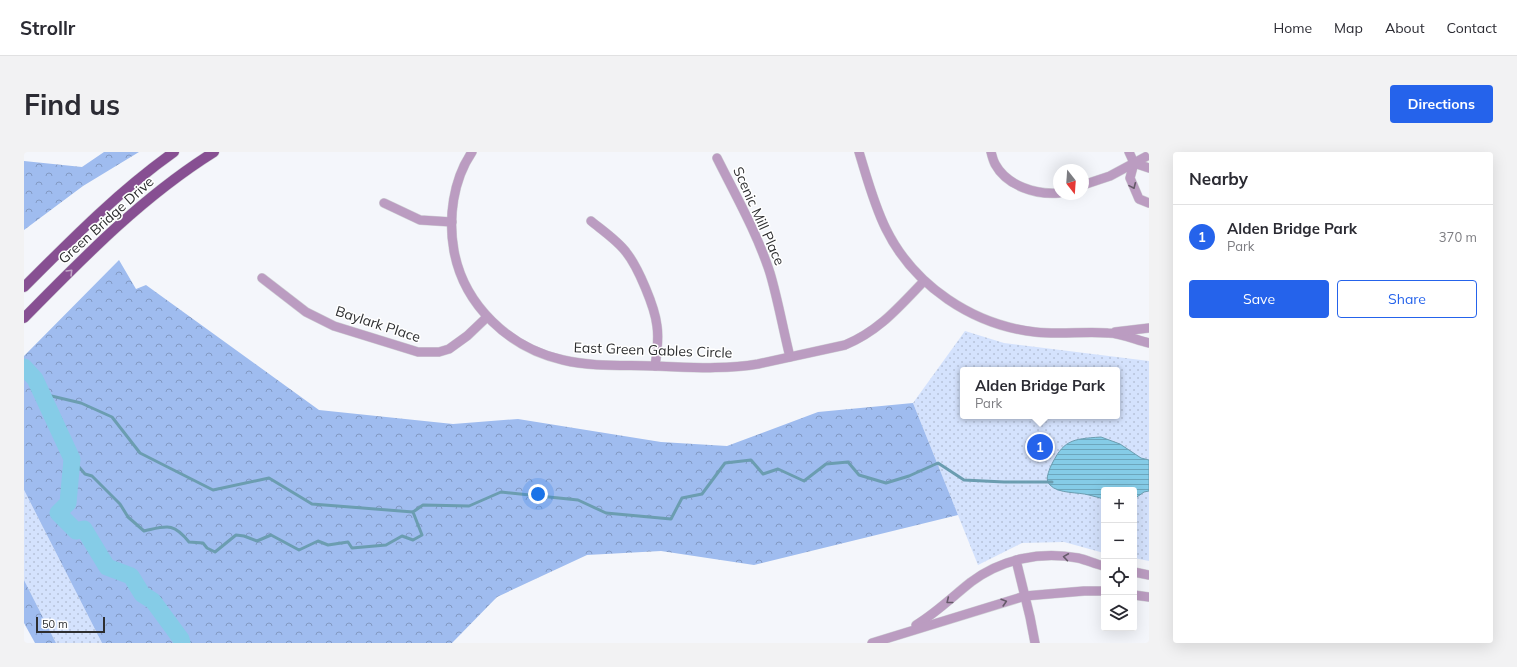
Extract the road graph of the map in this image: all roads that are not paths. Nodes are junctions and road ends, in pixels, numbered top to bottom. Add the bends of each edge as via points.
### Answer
1 (174, 152) edge
2 (202, 152) edge
3 (214, 152) edge
4 (472, 152) edge
5 (859, 152) edge
6 (991, 152) edge
7 (1128, 152) edge
8 (1149, 155) edge
9 (717, 158) dead end
10 (1134, 163) junction
11 (1149, 168) edge
12 (1089, 183) edge
13 (165, 186) junction
14 (1053, 193) edge
15 (384, 203) dead end
16 (1149, 203) edge
17 (591, 221) dead end
18 (452, 222) junction
19 (262, 278) dead end
20 (924, 281) junction
21 (26, 285) edge
22 (488, 317) junction
23 (24, 318) edge
24 (1149, 328) edge
25 (1109, 333) junction
26 (1149, 343) edge
27 (790, 357) junction
28 (655, 366) junction
29 (1016, 560) junction
30 (1101, 565) edge
31 (1137, 573) edge
32 (1149, 575) edge
33 (1101, 592) edge
34 (1137, 595) edge
35 (1025, 596) junction
36 (1149, 597) edge
37 (900, 634) junction
38 (872, 643) edge
39 (1035, 643) edge

1 - 21 main road, Green Bridge Drive via 119,195
2 - 13 main road
3 - 13 main road, Green Bridge Drive
4 - 18 street, East Green Gables Circle via 457,188
5 - 20 street via 886,230 902,256
6 - 14 street via 995,165 1020,186 1030,191
7 - 10 street
8 - 10 street
9 - 27 street, Scenic Mill Place via 751,225 763,255 777,298
10 - 11 street
10 - 12 street via 1110,176
10 -> 16 street via 1130,178 1139,198
23 -> 13 main road, Green Bridge Drive via 84,258
15 - 18 street via 420,220
17 - 28 street via 626,251 648,294 657,325 658,348
18 - 22 street, East Green Gables Circle via 455,257 474,299
19 - 22 street, Baylark Place via 306,312 334,326 418,352 439,352 449,349
20 - 25 street via 958,307 1003,326 1036,332
20 - 27 street, East Green Gables Circle via 881,325 858,340
22 - 28 street, East Green Gables Circle via 517,342 545,356 573,362
24 - 25 street
25 - 26 street
27 - 28 street, East Green Gables Circle via 724,368
30 -> 29 street via 1055,555
29 - 35 street
29 -> 37 street via 980,576 922,621
31 - 32 street
33 - 35 street via 1078,591
34 - 36 street
37 -> 35 street
35 - 39 street
37 - 38 street

